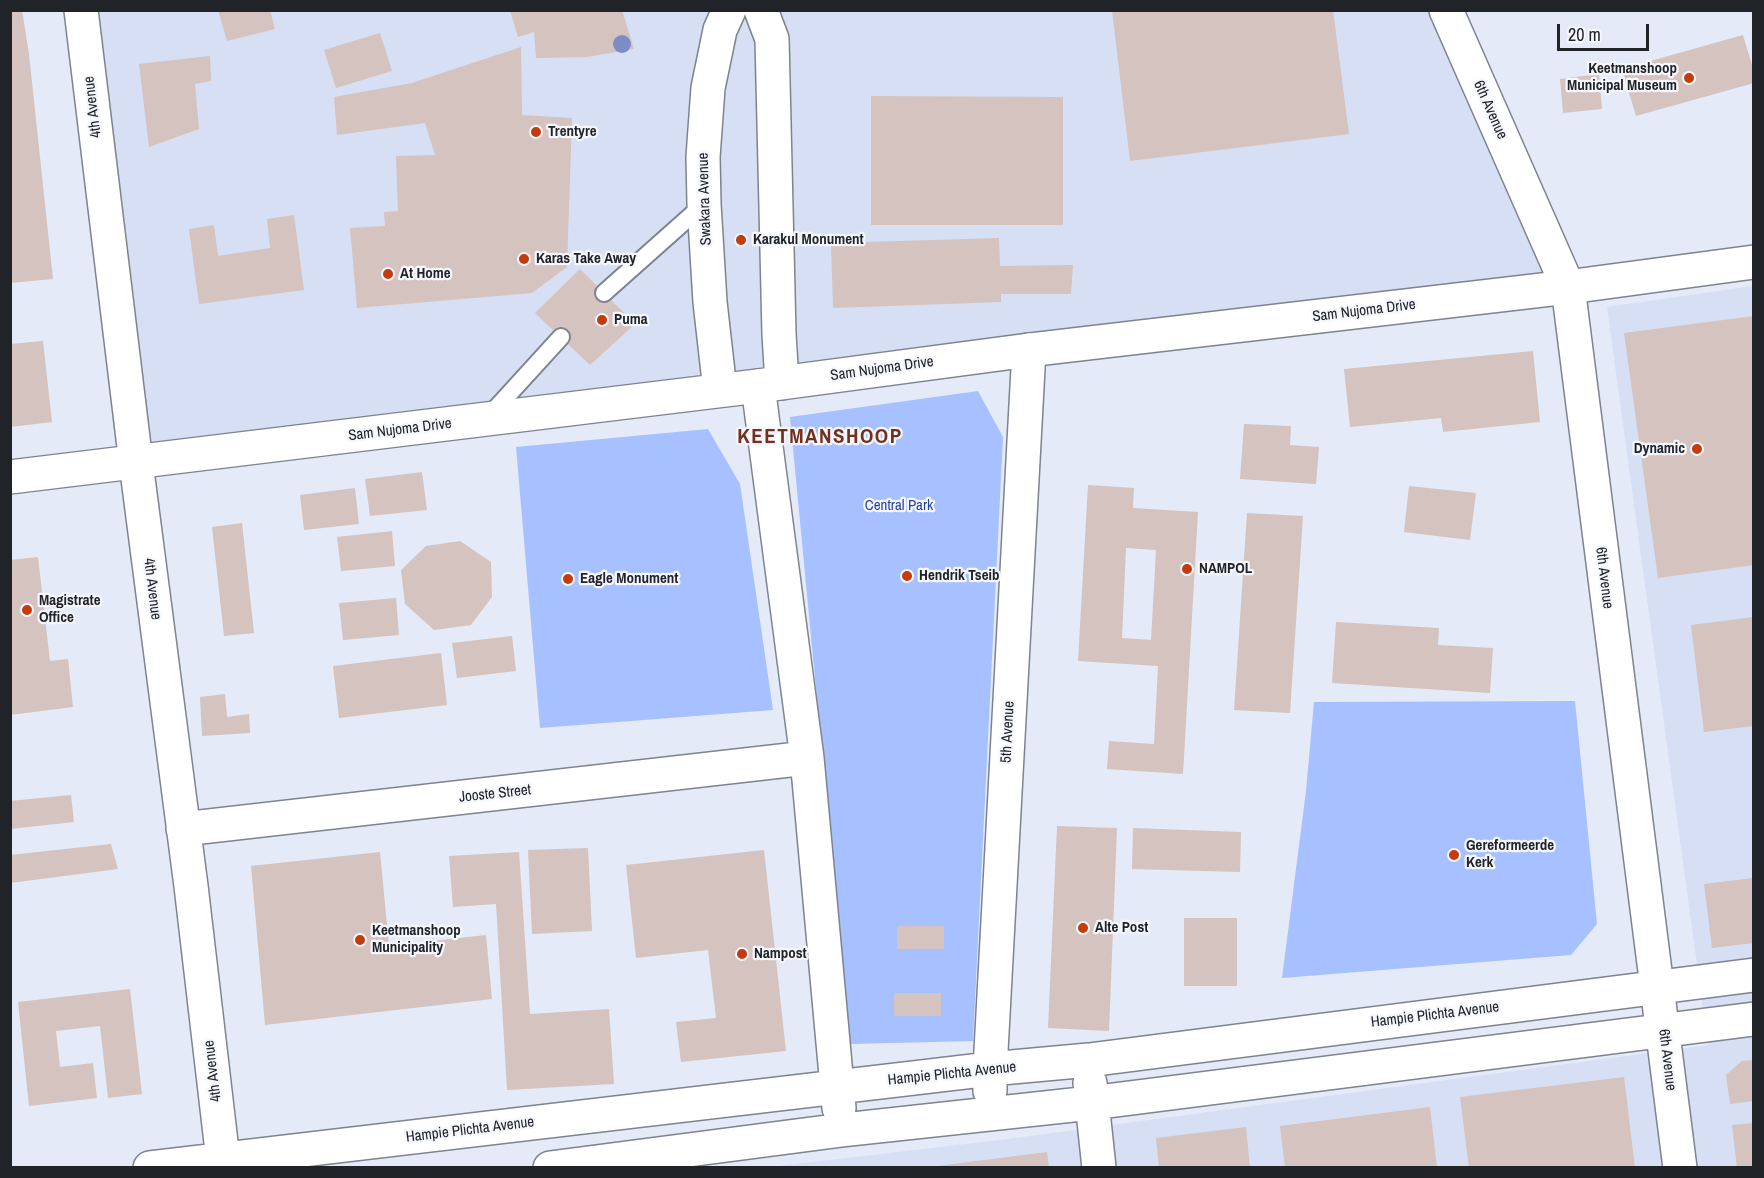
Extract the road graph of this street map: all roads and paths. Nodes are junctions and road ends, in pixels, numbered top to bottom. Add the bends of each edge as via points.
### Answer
1 (81, 10) edge
2 (729, 10) edge
3 (761, 10) edge
4 (1446, 10) edge
5 (704, 204) junction
6 (1754, 262) edge
7 (1568, 287) junction
8 (604, 293) dead end
9 (561, 337) dead end
10 (1029, 350) junction
11 (770, 384) junction
12 (720, 390) junction
13 (485, 420) junction
14 (136, 463) junction
15 (10, 477) edge
16 (807, 758) junction
17 (183, 829) junction
18 (1754, 975) edge
19 (1656, 987) junction
20 (1754, 1019) edge
21 (1663, 1030) junction
22 (1089, 1060) junction
23 (990, 1069) junction
24 (837, 1087) junction
25 (1091, 1103) junction
26 (990, 1114) junction
27 (842, 1130) junction
28 (224, 1163) edge
29 (150, 1167) edge
30 (550, 1167) edge
31 (1099, 1167) edge
32 (1680, 1167) edge

1 - 14 street, 4th Avenue
2 - 5 street, Swakara Avenue via 720,30 708,88
3 - 11 street via 772,39 779,334
4 - 7 street, 6th Avenue
5 - 8 lane
5 - 12 street, Swakara Avenue
6 - 7 street, Sam Nujoma Drive
7 - 10 street, Sam Nujoma Drive
7 - 19 street, 6th Avenue
9 - 13 lane
10 - 11 street, Sam Nujoma Drive
10 - 23 street, 5th Avenue
11 - 12 street, Sam Nujoma Drive
11 - 16 street
12 - 13 street, Sam Nujoma Drive
13 - 14 street, Sam Nujoma Drive
14 - 15 street, Sam Nujoma Drive
14 - 17 street, 4th Avenue
16 - 17 street, Jooste Street
16 - 24 street
17 - 28 street, 4th Avenue
18 - 19 street, Hampie Plichta Avenue
19 - 21 street, 6th Avenue
19 - 22 street, Hampie Plichta Avenue
20 - 21 street
21 - 25 street
21 - 32 street, 6th Avenue
22 - 23 street, Hampie Plichta Avenue
22 - 25 street
23 - 24 street, Hampie Plichta Avenue
23 - 26 street, 5th Avenue
24 - 27 street
24 - 28 street, Hampie Plichta Avenue
25 - 26 street
25 - 31 street
26 - 27 street
27 - 30 street
28 - 29 street, Hampie Plichta Avenue

